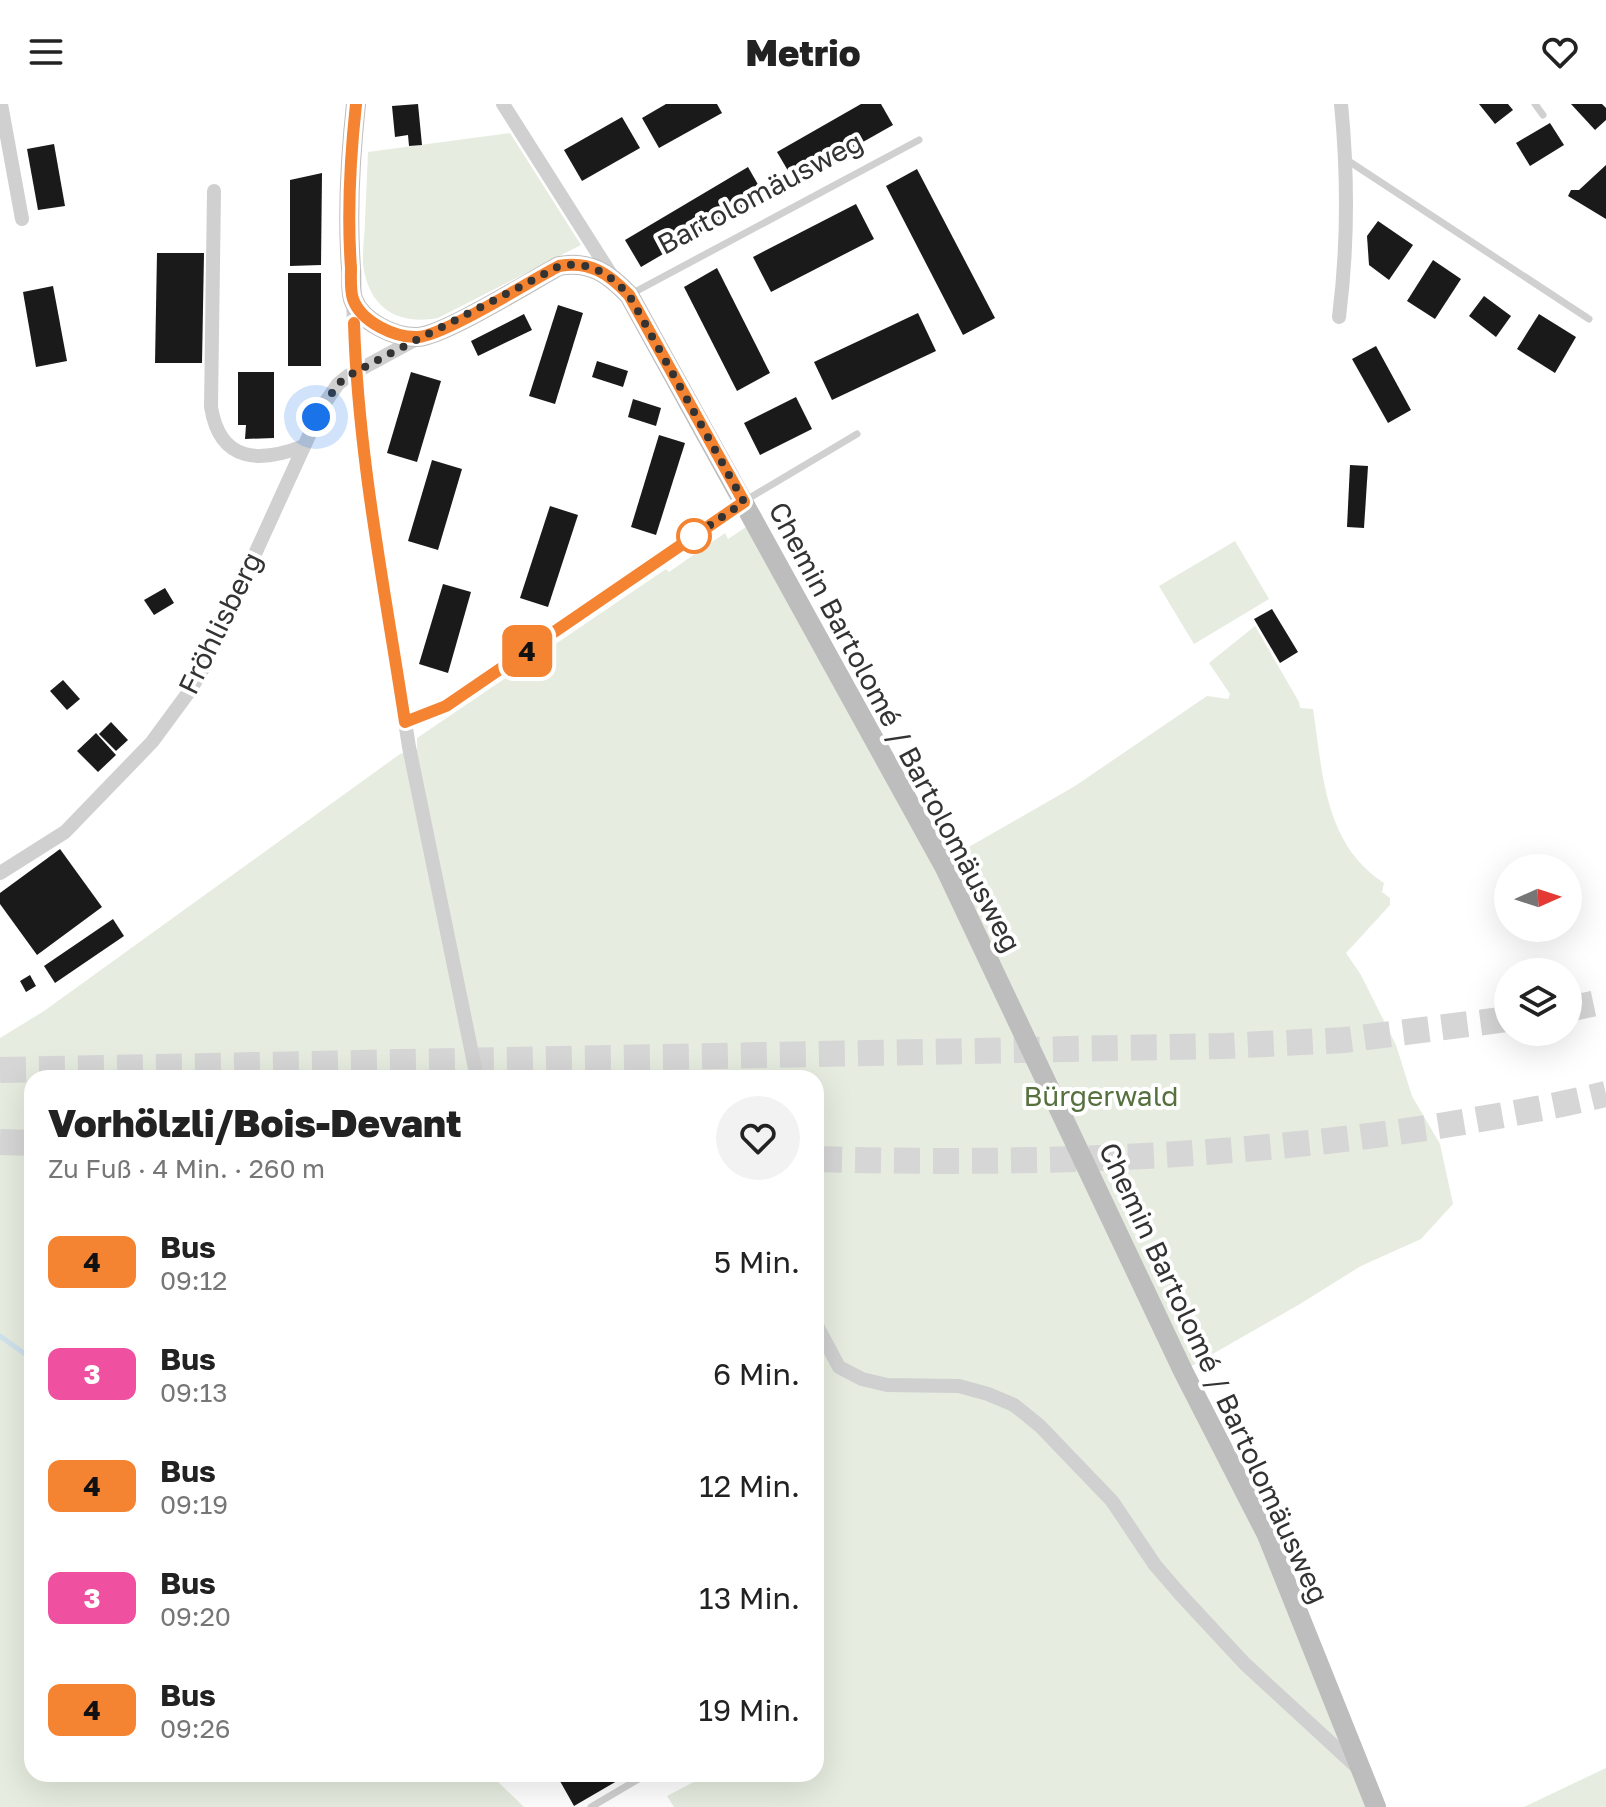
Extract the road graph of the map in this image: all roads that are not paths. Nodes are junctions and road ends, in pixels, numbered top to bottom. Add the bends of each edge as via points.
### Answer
1 (1, 104) edge
2 (356, 104) edge
3 (503, 104) edge
4 (1341, 104) edge
5 (1535, 104) edge
6 (1543, 115) dead end
7 (919, 140) dead end
8 (1347, 160) junction
9 (214, 191) dead end
10 (22, 219) dead end
11 (622, 288) junction
12 (353, 299) junction
13 (1339, 317) dead end
14 (1589, 319) dead end
15 (420, 337) junction
16 (356, 371) junction
17 (857, 434) dead end
18 (304, 446) junction
19 (744, 502) junction
20 (405, 722) junction
21 (0, 873) edge
22 (473, 1057) junction
23 (475, 1070) edge
24 (483, 1070) edge
25 (824, 1339) edge
26 (1359, 1769) junction
27 (633, 1782) edge
28 (591, 1807) edge
29 (1376, 1807) edge

1 - 10 street
2 - 12 street via 348,204
3 - 11 street
4 - 8 street
5 - 6 lane
7 - 11 lane, Bartolomäusweg
8 - 13 street
8 - 14 lane
9 - 18 street via 214,425 244,454 264,458
11 - 15 street via 597,269 559,266
11 - 19 street
12 - 15 street via 377,325
12 - 16 street
15 - 16 street
16 - 18 street, Fröhlisberg via 338,384 322,407
16 - 20 street
17 - 19 lane
18 - 21 street, Fröhlisberg via 191,689 152,742 65,832
19 - 20 street via 446,706
19 - 26 street, Chemin Bartolomé / Bartolomäusweg via 945,868 1183,1371 1267,1535
20 - 22 street
22 - 23 street
22 - 24 street
25 - 26 street via 839,1367 862,1379 887,1385 959,1386 1014,1405 1112,1501 1155,1565 1245,1664
26 - 29 street, Chemin Bartolomé / Bartolomäusweg
27 - 28 lane

